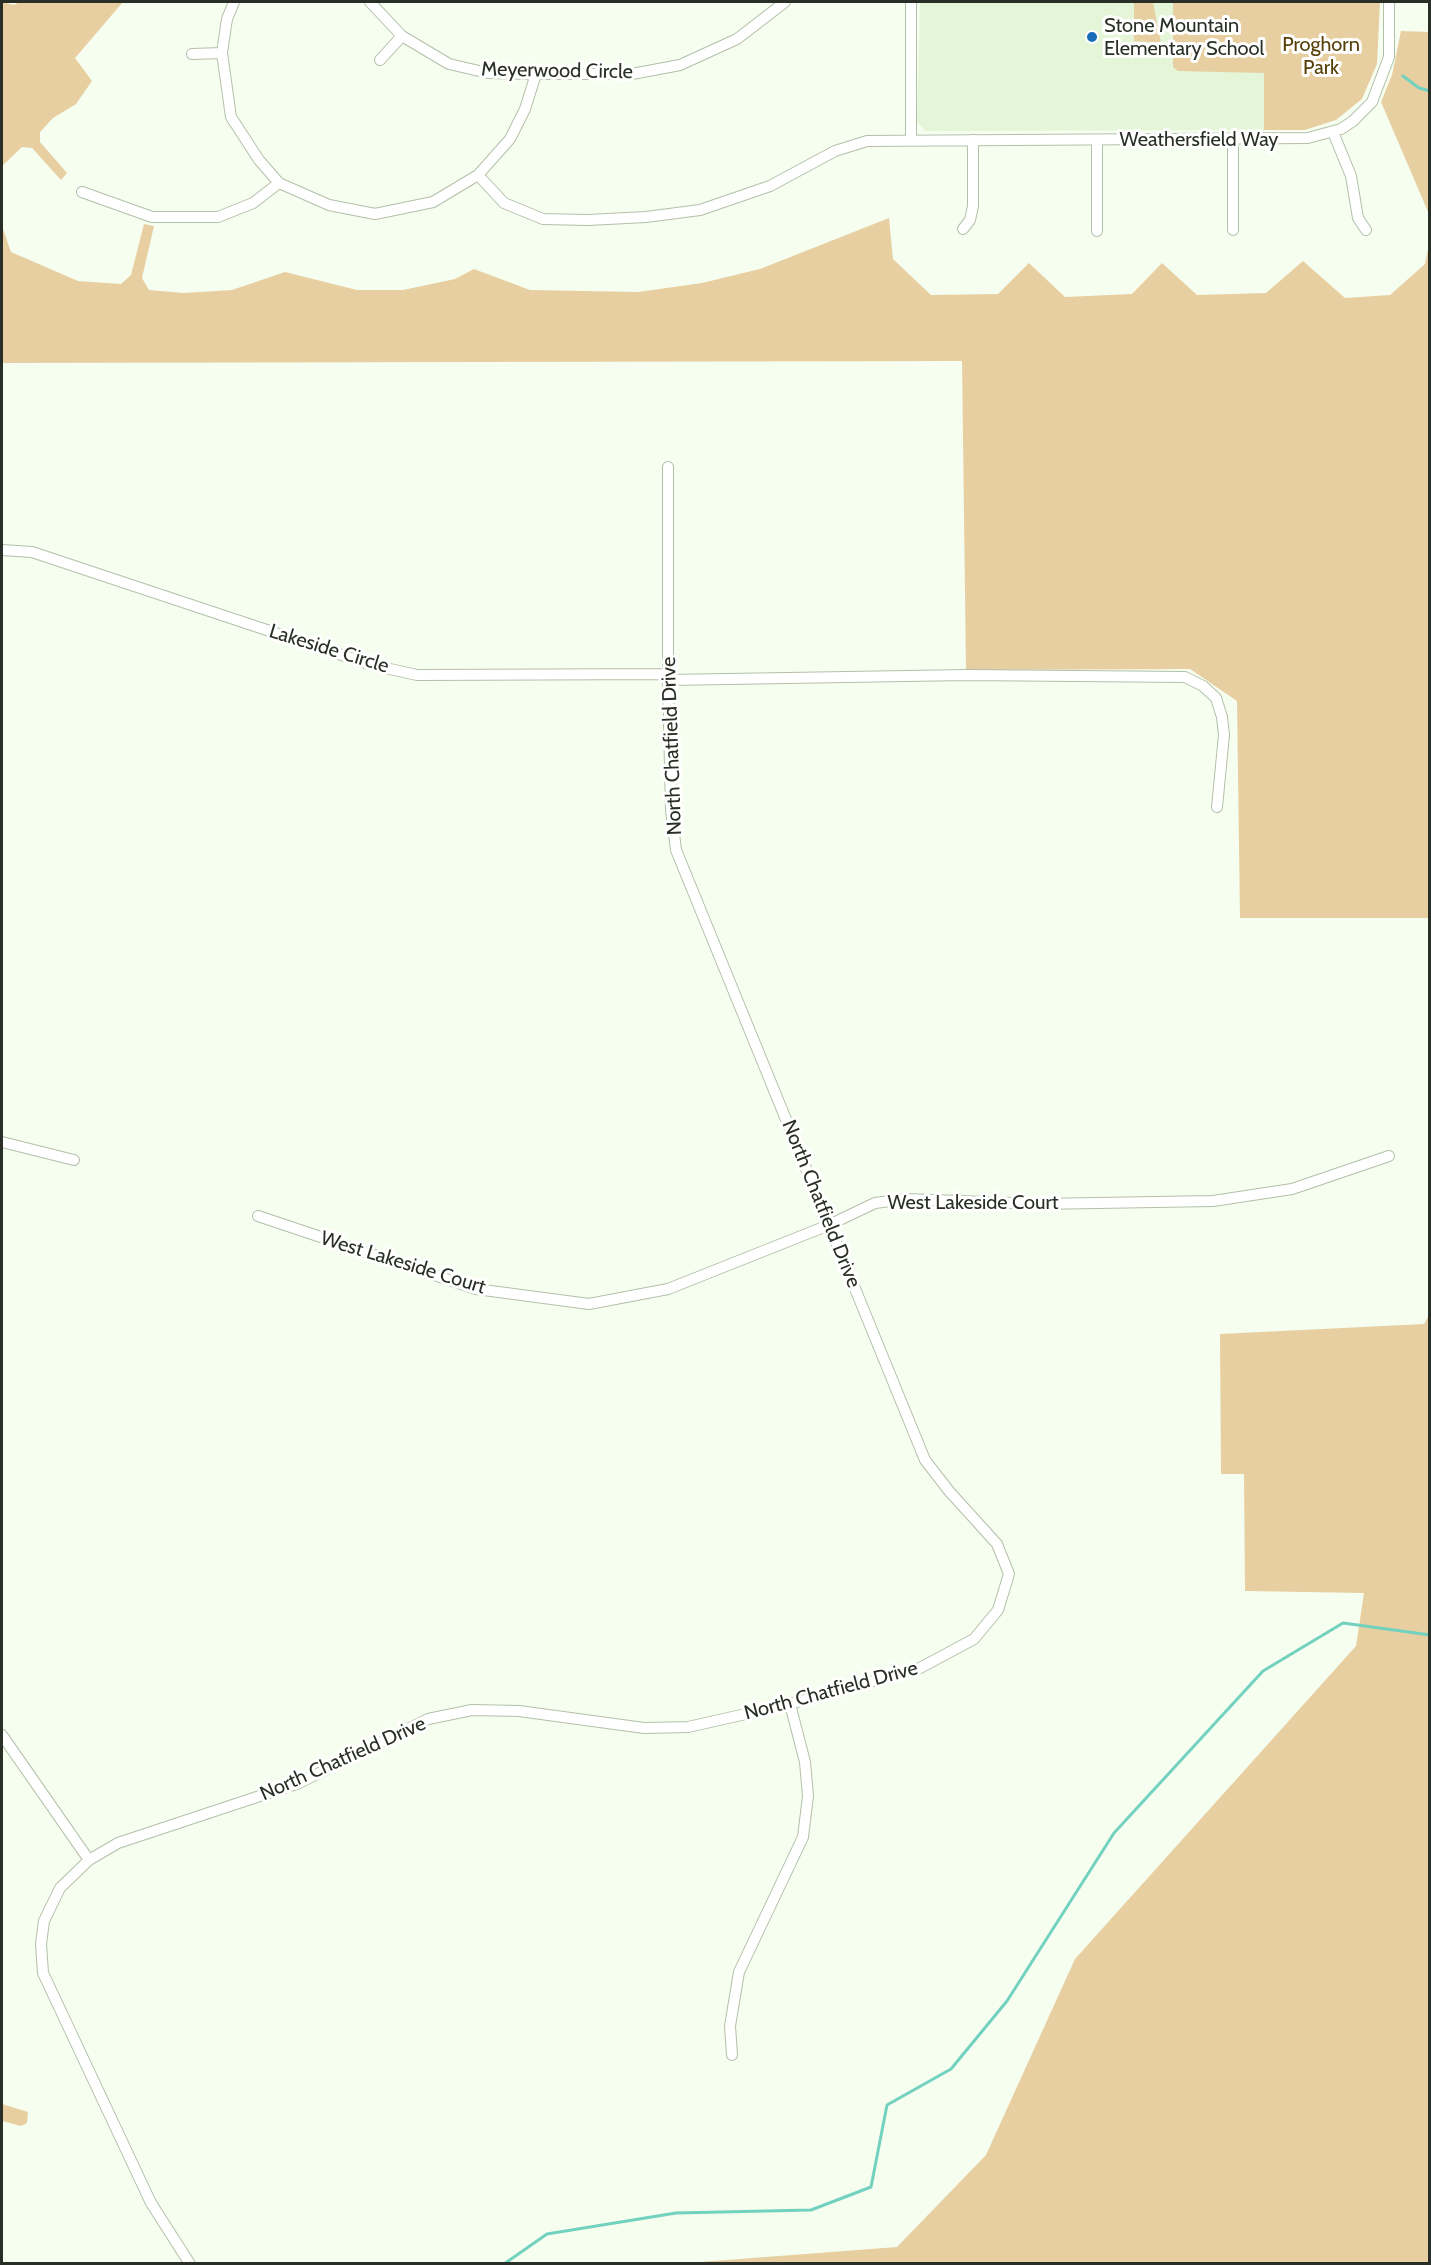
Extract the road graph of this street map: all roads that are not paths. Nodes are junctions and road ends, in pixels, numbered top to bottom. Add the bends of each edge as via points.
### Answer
1 (234, 2) edge
2 (370, 2) edge
3 (785, 2) edge
4 (911, 2) edge
5 (1389, 2) edge
6 (402, 36) junction
7 (222, 53) junction
8 (192, 54) dead end
9 (380, 60) dead end
10 (536, 75) junction
11 (1334, 132) junction
12 (911, 140) junction
13 (973, 140) junction
14 (1097, 140) junction
15 (1233, 140) junction
16 (478, 175) junction
17 (279, 183) junction
18 (82, 192) dead end
19 (963, 229) dead end
20 (1233, 230) dead end
21 (1366, 230) dead end
22 (1097, 231) dead end
23 (668, 467) dead end
24 (2, 550) edge
25 (668, 677) junction
26 (1217, 807) dead end
27 (2, 1142) edge
28 (1389, 1155) dead end
29 (74, 1160) dead end
30 (258, 1216) dead end
31 (829, 1225) junction
32 (790, 1704) junction
33 (2, 1735) edge
34 (89, 1860) junction
35 (732, 2055) dead end
36 (190, 2264) edge

1 - 7 street
2 - 6 street, Meyerwood Circle
3 - 10 street, Meyerwood Circle via 737,39 680,65 632,75
4 - 12 street
5 - 11 street, Weathersfield Way via 1389,57 1379,87 1364,112
6 - 9 street
6 - 10 street, Meyerwood Circle via 449,64 488,73
7 - 8 street
7 - 17 street via 231,117
10 - 16 street via 510,139
11 - 15 street, Weathersfield Way via 1291,140
11 - 21 street via 1351,176 1358,218
12 - 13 street, Weathersfield Way
12 - 16 street, Weathersfield Way via 867,141 846,147 770,186 700,210 646,217 543,219 504,203
13 - 14 street, Weathersfield Way
13 - 19 street via 973,206
14 - 15 street, Weathersfield Way
14 - 22 street
15 - 20 street
16 - 17 street via 433,202 375,214 329,205
17 - 18 street via 253,203 218,217 152,217
23 - 25 street, North Chatfield Drive
24 - 25 street, Lakeside Circle via 32,552 363,662 417,675
25 - 26 street, Lakeside Circle via 1185,677 1216,698 1222,717
25 - 31 street, North Chatfield Drive via 671,810 676,850
27 - 29 street
28 - 31 street, West Lakeside Court via 1292,1189 1213,1201 1039,1204 906,1199 875,1203
30 - 31 street, West Lakeside Court via 476,1289 589,1304 668,1289
31 - 32 street, North Chatfield Drive via 925,1460 998,1544 1009,1574 999,1610 974,1639 920,1668
32 - 34 street, North Chatfield Drive via 688,1727 644,1728 519,1710 472,1710 428,1719 299,1783 118,1844
32 - 35 street via 805,1762 808,1796 803,1837 739,1972 730,2026
33 - 34 street
34 - 36 street, North Chatfield Drive via 60,1888 44,1921 43,1973 150,2203

